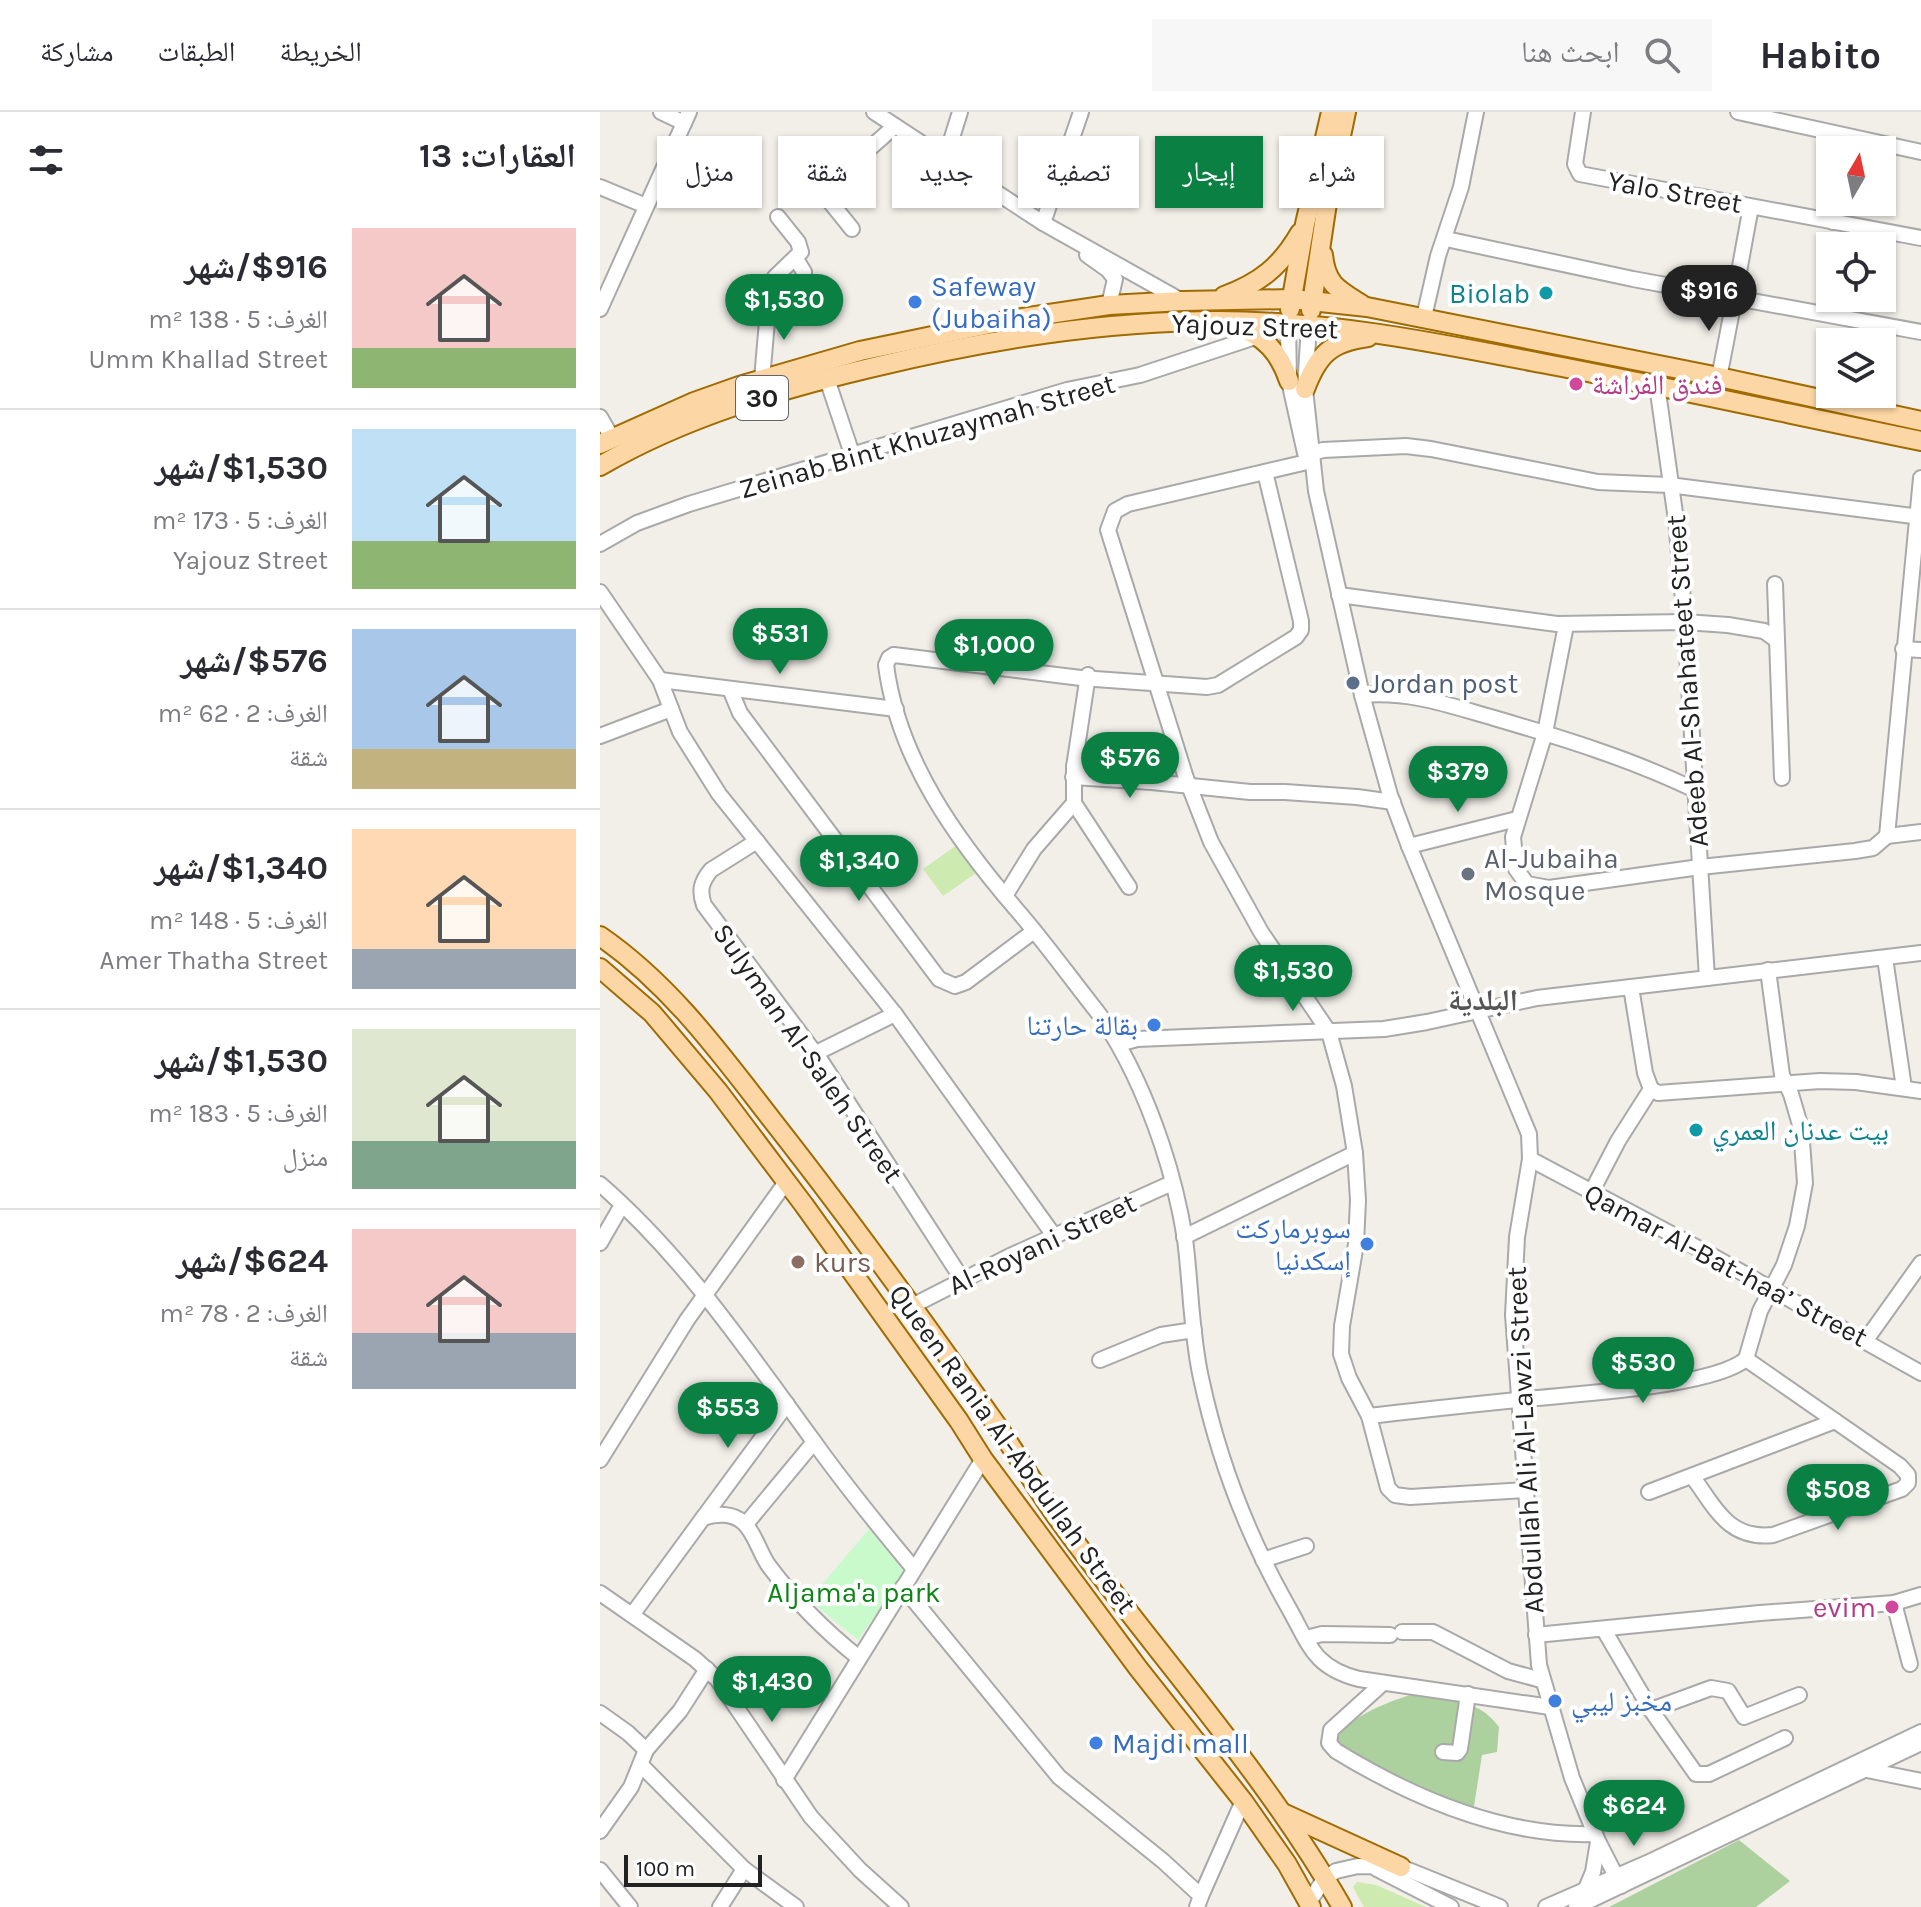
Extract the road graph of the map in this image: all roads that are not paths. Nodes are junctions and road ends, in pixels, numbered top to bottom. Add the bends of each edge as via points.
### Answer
1 (661, 112) edge
2 (874, 112) edge
3 (960, 112) edge
4 (1081, 112) edge
5 (1331, 112) edge
6 (1346, 112) edge
7 (1476, 112) edge
8 (1583, 112) edge
9 (1738, 112) edge
10 (687, 118) edge
11 (895, 126) junction
12 (910, 136) edge
13 (952, 136) edge
14 (1820, 136) edge
15 (1896, 149) edge
16 (1921, 152) edge
17 (600, 187) edge
18 (1002, 197) edge
19 (646, 206) junction
20 (1751, 207) junction
21 (1834, 216) edge
22 (778, 217) dead end
23 (1833, 222) junction
24 (1043, 223) junction
25 (1305, 224) junction
26 (852, 229) dead end
27 (1065, 233) junction
28 (1321, 238) junction
29 (1921, 238) edge
30 (1446, 239) junction
31 (796, 259) junction
32 (771, 297) junction
33 (1736, 297) junction
34 (1292, 299) junction
35 (1183, 301) junction
36 (1210, 301) junction
37 (1313, 301) junction
38 (1109, 305) junction
39 (1367, 307) junction
40 (600, 309) edge
41 (1424, 317) junction
42 (1216, 321) junction
43 (1288, 323) junction
44 (1309, 325) junction
45 (1921, 332) edge
46 (1391, 334) junction
47 (1258, 336) junction
48 (1719, 377) junction
49 (762, 379) junction
50 (827, 379) junction
51 (1297, 385) junction
52 (1657, 385) junction
53 (600, 417) edge
54 (1921, 421) edge
55 (606, 441) edge
56 (1921, 441) edge
57 (853, 457) junction
58 (1310, 458) junction
59 (600, 466) edge
60 (1265, 472) junction
61 (1921, 478) edge
62 (1669, 485) junction
63 (1920, 517) edge
64 (600, 544) edge
65 (1775, 584) dead end
66 (600, 592) edge
67 (1339, 595) junction
68 (1685, 622) junction
69 (1566, 625) junction
70 (1775, 639) junction
71 (1903, 649) junction
72 (1921, 650) edge
73 (1091, 677) junction
74 (660, 680) junction
75 (1158, 682) junction
76 (730, 689) junction
77 (1362, 695) junction
78 (671, 709) junction
79 (896, 709) junction
80 (1545, 733) junction
81 (600, 736) edge
82 (1074, 772) junction
83 (1782, 778) dead end
84 (1188, 783) junction
85 (1695, 790) junction
86 (1393, 802) junction
87 (1074, 803) junction
88 (1517, 819) junction
89 (1921, 832) edge
90 (1887, 836) junction
91 (757, 841) junction
92 (1409, 846) junction
93 (1700, 867) junction
94 (1129, 887) dead end
95 (1005, 896) junction
96 (1034, 931) junction
97 (600, 936) edge
98 (1921, 953) edge
99 (1885, 958) junction
100 (600, 968) edge
101 (1768, 970) junction
102 (1707, 978) junction
103 (1631, 987) junction
104 (1478, 1011) junction
105 (895, 1014) junction
106 (1329, 1032) junction
107 (1119, 1044) junction
108 (814, 1054) junction
109 (1786, 1083) junction
110 (1904, 1088) junction
111 (1651, 1089) junction
112 (1921, 1091) edge
113 (1355, 1153) junction
114 (1530, 1159) junction
115 (786, 1182) junction
116 (1172, 1183) junction
117 (600, 1184) edge
118 (1591, 1193) junction
119 (622, 1205) junction
120 (1055, 1237) junction
121 (1184, 1237) junction
122 (600, 1243) edge
123 (1921, 1263) edge
124 (962, 1279) junction
125 (1771, 1289) junction
126 (705, 1297) junction
127 (912, 1306) junction
128 (1194, 1330) junction
129 (1866, 1340) junction
130 (1746, 1359) junction
131 (1100, 1360) dead end
132 (1921, 1373) edge
133 (1520, 1399) junction
134 (787, 1404) junction
135 (1369, 1416) junction
136 (1835, 1421) junction
137 (814, 1442) junction
138 (983, 1459) junction
139 (600, 1460) edge
140 (1692, 1476) junction
141 (1527, 1490) junction
142 (1649, 1492) dead end
143 (703, 1518) junction
144 (746, 1524) junction
145 (1306, 1546) dead end
146 (1263, 1560) junction
147 (914, 1569) junction
148 (903, 1587) junction
149 (600, 1593) edge
150 (1921, 1595) edge
151 (1894, 1603) junction
152 (632, 1615) junction
153 (1604, 1630) junction
154 (1536, 1635) junction
155 (1306, 1638) junction
156 (859, 1658) junction
157 (1910, 1664) dead end
158 (707, 1669) junction
159 (1541, 1680) junction
160 (1383, 1683) junction
161 (1468, 1694) junction
162 (1799, 1695) dead end
163 (1550, 1707) junction
164 (1651, 1710) junction
165 (600, 1713) edge
166 (1921, 1732) edge
167 (1785, 1738) dead end
168 (1921, 1743) edge
169 (646, 1750) junction
170 (1443, 1752) dead end
171 (1896, 1755) junction
172 (641, 1765) junction
173 (1866, 1770) junction
174 (1915, 1779) edge
175 (784, 1780) junction
176 (1243, 1801) junction
177 (1285, 1814) junction
178 (600, 1831) edge
179 (1596, 1838) junction
180 (1305, 1845) junction
181 (1287, 1864) junction
182 (1371, 1866) junction
183 (1401, 1867) junction
184 (744, 1869) junction
185 (600, 1870) edge
186 (1325, 1878) junction
187 (1619, 1881) junction
188 (1585, 1891) junction
189 (1199, 1902) edge
190 (1310, 1905) edge
191 (1495, 1906) edge
192 (630, 1907) edge
193 (720, 1907) edge
194 (796, 1907) edge
195 (901, 1907) edge
196 (1342, 1907) edge
197 (1451, 1907) edge
198 (1546, 1907) edge
199 (1576, 1907) edge

1 - 10 street
2 - 11 street
3 - 13 street
4 - 24 street
5 - 25 main road
6 - 28 main road
7 - 30 street
8 - 20 street, Yalo Street via 1575,164 1580,174
9 - 14 street
10 - 19 street
11 - 12 street
11 - 26 street via 826,187 827,198
15 - 16 street
17 - 19 street
18 - 24 street
19 - 40 street
20 - 23 street, Yalo Street
20 - 33 street
21 - 23 street
22 - 31 street via 801,247
23 - 29 street, Yalo Street
24 - 27 street
25 - 34 main road
25 - 36 main road via 1271,272
27 - 35 street
27 - 38 street via 1069,243 1115,279
28 - 37 main road
28 - 39 main road via 1330,282
30 - 33 street
30 - 41 street
31 - 32 street via 775,277
31 - 32 street via 803,282 784,297
32 - 49 street
33 - 45 street
33 - 48 street
34 - 36 main road, Yajouz Street / 30
34 - 37 main road, Yajouz Street / 30
34 - 43 main road
35 - 36 main road, Yajouz Street / 30
35 - 38 main road, Yajouz Street / 30
37 - 39 main road, Yajouz Street / 30
37 - 44 main road
38 - 49 main road, Yajouz Street / 30 via 948,332
39 - 41 main road, Yajouz Street / 30
41 - 48 main road, Yajouz Street / 30
42 - 43 main road, Yajouz Street / 30
42 - 47 main road
42 - 50 main road, Yajouz Street / 30 via 1113,325 1019,337
43 - 44 main road, Yajouz Street / 30
43 - 51 street, Abdullah Ali Al-Lawzi Street
44 - 46 main road, Yajouz Street / 30
44 - 51 street, Abdullah Ali Al-Lawzi Street
46 - 51 main road via 1335,346
46 - 52 main road, Yajouz Street / 30
47 - 51 main road
47 - 57 street, Zeinab Bint Khuzaymah Street
48 - 54 main road, Yajouz Street / 30
49 - 55 main road, Yajouz Street / 30
50 - 57 street
50 - 59 main road, Yajouz Street / 30 via 701,418 647,439
51 - 58 street, Abdullah Ali Al-Lawzi Street
52 - 56 main road, Yajouz Street / 30
52 - 62 street, Adeeb Al-Shahateet Street
53 - 55 street
57 - 64 street, Zeinab Bint Khuzaymah Street via 663,513
58 - 60 street
58 - 62 street via 1323,450 1406,446 1598,482
58 - 67 street, Abdullah Ali Al-Lawzi Street
60 - 75 street via 1301,621 1299,634 1213,686
60 - 75 street via 1128,504 1111,517 1110,537
61 - 63 street
62 - 63 street
62 - 68 street, Adeeb Al-Shahateet Street
63 - 71 street
65 - 70 street
66 - 74 street
67 - 69 street
67 - 77 street, Abdullah Ali Al-Lawzi Street
68 - 69 street
68 - 70 street via 1764,631
68 - 85 street, Adeeb Al-Shahateet Street
69 - 80 street
70 - 83 street
71 - 72 street
71 - 90 street
73 - 75 street
73 - 79 street via 894,655 886,665
73 - 82 street
74 - 76 street
74 - 78 street
75 - 84 street
76 - 79 street
76 - 96 street via 740,713 939,979 955,986 966,982
77 - 80 street via 1415,696
77 - 86 street, Abdullah Ali Al-Lawzi Street
78 - 81 street
78 - 91 street via 704,771
79 - 95 street via 937,803
80 - 85 street
80 - 88 street
82 - 84 street
82 - 87 street
84 - 86 street
84 - 106 street via 1234,888
85 - 93 street, Adeeb Al-Shahateet Street
86 - 92 street, Abdullah Ali Al-Lawzi Street
87 - 94 street
87 - 95 street via 1034,849
88 - 92 street
88 - 93 street via 1516,869 1527,884 1537,887
89 - 90 street
90 - 93 street via 1873,848
91 - 105 street
91 - 108 street, Sulyman Al-Saleh Street via 711,870 700,895
92 - 104 street, Abdullah Ali Al-Lawzi Street
93 - 102 street, Adeeb Al-Shahateet Street
95 - 96 street
96 - 107 street
97 - 127 main road, Queen Rania Al-Abdullah Street via 652,977 721,1052
98 - 99 street
99 - 101 street
99 - 110 street
100 - 115 main road, Queen Rania Al-Abdullah Street via 652,1013
101 - 102 street
101 - 109 street
102 - 103 street
103 - 104 street
103 - 111 street
104 - 106 street via 1384,1029
104 - 114 street, Abdullah Ali Al-Lawzi Street via 1529,1132
105 - 108 street
105 - 120 street
106 - 107 street
106 - 113 street
107 - 116 street via 1162,1145
108 - 124 street, Sulyman Al-Saleh Street
109 - 110 street
109 - 111 street via 1672,1093
109 - 125 street via 1801,1128 1805,1183 1801,1215
110 - 112 street
111 - 118 street
113 - 121 street
113 - 135 street via 1356,1244 1341,1354
114 - 118 street, Qamar Al-Bat-haa’ Street
114 - 133 street, Abdullah Ali Al-Lawzi Street via 1513,1280
115 - 126 street
115 - 138 main road, Queen Rania Al-Abdullah Street
116 - 120 street, Al-Royani Street
116 - 121 street
117 - 119 street
118 - 125 street, Qamar Al-Bat-haa’ Street
119 - 122 street
119 - 126 street
120 - 124 street, Al-Royani Street
121 - 128 street
123 - 129 street
124 - 127 street, Al-Royani Street
125 - 129 street, Qamar Al-Bat-haa’ Street
125 - 130 street
126 - 134 street
126 - 139 street
127 - 177 main road, Queen Rania Al-Abdullah Street via 1058,1519
128 - 131 street via 1161,1335
128 - 146 street via 1201,1378 1230,1484
129 - 132 street, Qamar Al-Bat-haa’ Street
130 - 133 street via 1726,1372
130 - 136 street
133 - 135 street
133 - 141 street, Abdullah Ali Al-Lawzi Street
134 - 137 street
134 - 143 street
135 - 141 street via 1388,1488 1395,1495
136 - 140 street
136 - 140 street via 1900,1466 1909,1478 1907,1485 1759,1537 1730,1526
137 - 144 street
137 - 147 street
138 - 147 street
138 - 176 main road, Queen Rania Al-Abdullah Street
140 - 142 street
141 - 154 street, Abdullah Ali Al-Lawzi Street
143 - 144 street via 725,1514
143 - 152 street
144 - 156 street via 786,1589
145 - 146 street
146 - 155 street
147 - 148 street
148 - 156 street
148 - 189 street via 1059,1777 1163,1861
149 - 152 street
150 - 151 street
151 - 153 street
151 - 157 street
152 - 158 street
153 - 154 street
153 - 164 street
154 - 159 street, Abdullah Ali Al-Lawzi Street
155 - 159 street via 1433,1632 1508,1671
155 - 160 street via 1329,1668
156 - 175 street
158 - 169 street
158 - 175 street
159 - 163 street, Abdullah Ali Al-Lawzi Street
160 - 161 street
160 - 179 street via 1331,1730 1329,1743 1336,1751 1457,1811
161 - 163 street
161 - 170 street via 1460,1749
162 - 164 street via 1747,1716 1740,1714 1728,1691 1714,1688
163 - 179 street, Abdullah Ali Al-Lawzi Street
164 - 167 street via 1700,1775
165 - 169 street
166 - 187 street
168 - 171 street
169 - 172 street
171 - 173 street
171 - 174 street
172 - 178 street
172 - 184 street
173 - 174 street
173 - 187 street
175 - 195 street via 835,1844
176 - 181 main road, Queen Rania Al-Abdullah Street
176 - 189 street
177 - 180 main road, Queen Rania Al-Abdullah Street
177 - 183 main road
179 - 187 street, Abdullah Ali Al-Lawzi Street
179 - 188 street
180 - 181 main road
180 - 186 main road, Queen Rania Al-Abdullah Street
181 - 190 main road, Queen Rania Al-Abdullah Street
182 - 183 street
182 - 186 street via 1350,1867
182 - 197 street
183 - 191 street
184 - 193 street
184 - 194 street
185 - 192 street
186 - 190 street
186 - 196 main road, Queen Rania Al-Abdullah Street
187 - 188 street
187 - 199 street
188 - 198 street

